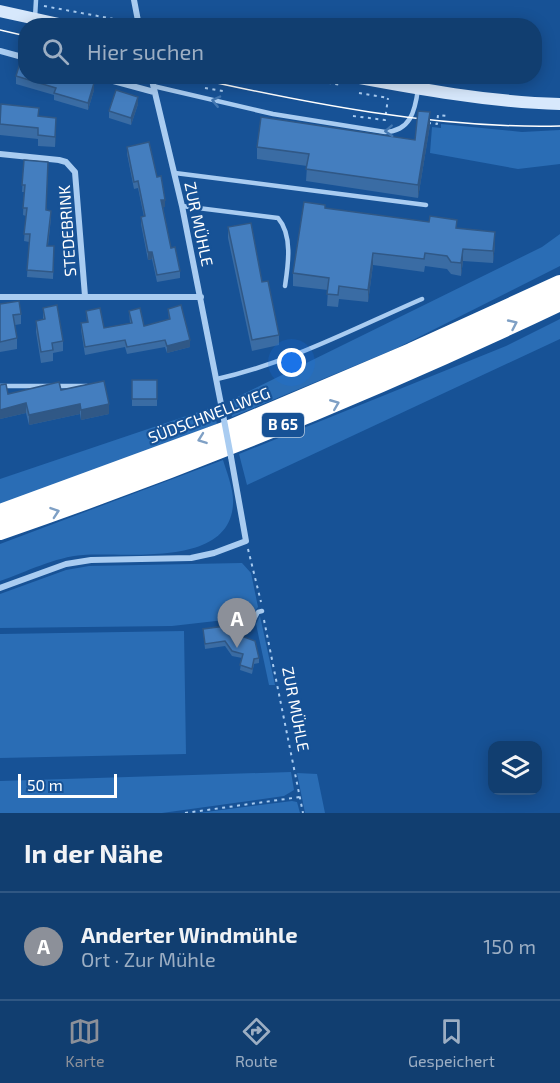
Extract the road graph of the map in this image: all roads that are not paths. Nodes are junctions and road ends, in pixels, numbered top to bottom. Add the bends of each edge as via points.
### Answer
1 (134, 0) edge
2 (36, 2) edge
3 (0, 11) edge
4 (30, 18) edge
5 (34, 18) edge
6 (138, 18) edge
7 (0, 51) edge
8 (18, 56) edge
9 (131, 84) edge
10 (152, 84) edge
11 (391, 84) edge
12 (153, 89) junction
13 (418, 89) junction
14 (560, 104) edge
15 (0, 154) edge
16 (175, 173) junction
17 (182, 206) junction
18 (426, 206) dead end
19 (560, 284) edge
20 (285, 286) dead end
21 (85, 296) junction
22 (0, 297) edge
23 (201, 297) junction
24 (422, 298) dead end
25 (560, 302) edge
26 (217, 379) junction
27 (99, 385) edge
28 (0, 386) edge
29 (0, 513) edge
30 (0, 531) edge
31 (0, 588) edge
32 (262, 611) road end
33 (236, 625) edge

1 - 6 street
2 - 5 lane
3 - 4 main road
7 - 8 street
9 - 12 street
10 - 12 street, ZUR MÜHLE
11 - 13 main road
13 -> 12 lane via 406,127 396,132 273,114
12 - 16 street, ZUR MÜHLE
13 - 14 main road via 521,103
15 - 21 street, STEDEBRINK via 59,160 75,172
16 - 17 street, ZUR MÜHLE
16 - 18 lane
17 - 20 lane via 278,219 284,225 289,260
17 - 23 street, ZUR MÜHLE
19 -> 29 highway, SÜDSCHNELLWEG / B 65 via 232,428
21 - 22 street, STEDEBRINK
21 - 23 street, STEDEBRINK
23 - 26 street, ZUR MÜHLE
24 - 26 lane via 306,351 253,371
30 -> 25 highway, B 65 via 237,444 368,390
26 - 31 street, ZUR MÜHLE, bridge via 246,541 191,558 83,561
27 - 28 lane
32 - 33 lane via 251,625

